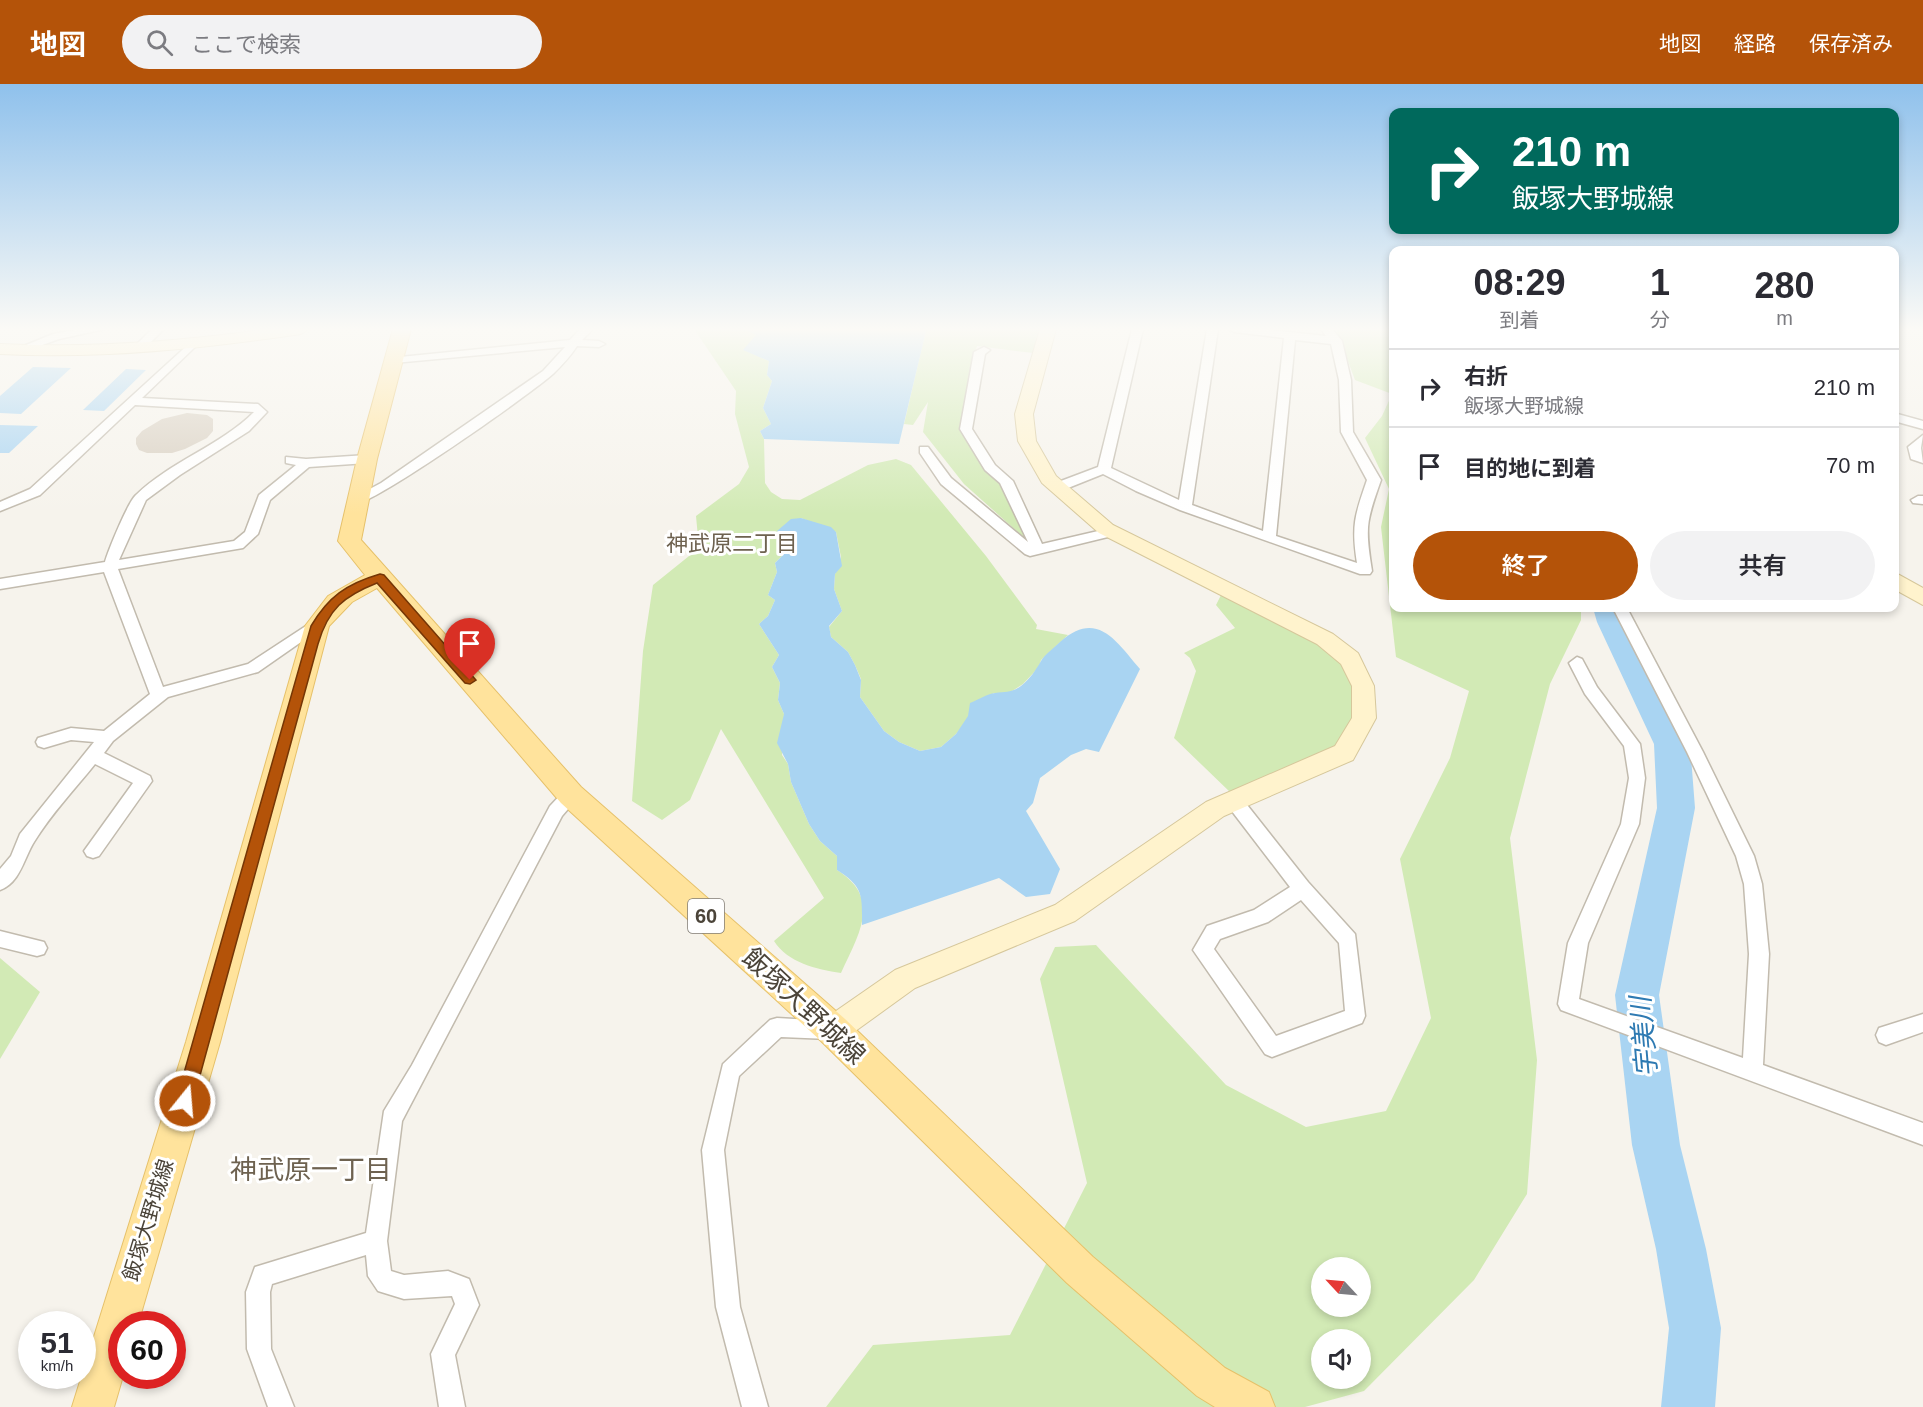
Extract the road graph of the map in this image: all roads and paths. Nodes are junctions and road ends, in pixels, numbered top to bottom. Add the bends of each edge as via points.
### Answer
1 (142, 391) edge
2 (385, 391) edge
3 (522, 391) edge
4 (973, 391) edge
5 (1031, 391) edge
6 (1122, 391) edge
7 (1203, 391) edge
8 (1284, 391) edge
9 (1345, 391) edge
10 (131, 401) junction
11 (1899, 419) edge
12 (1923, 426) edge
13 (1923, 439) edge
14 (924, 450) dead end
15 (366, 459) junction
16 (1923, 459) edge
17 (291, 460) dead end
18 (306, 463) junction
19 (1104, 469) junction
20 (1058, 488) junction
21 (356, 502) junction
22 (0, 507) edge
23 (1185, 507) junction
24 (1111, 532) junction
25 (1269, 539) junction
26 (1038, 549) junction
27 (111, 567) junction
28 (380, 578) junction
29 (1899, 582) edge
30 (0, 584) edge
31 (1923, 598) edge
32 (1622, 612) edge
33 (317, 626) junction
34 (1577, 663) dead end
35 (159, 696) junction
36 (107, 737) junction
37 (44, 742) dead end
38 (93, 755) junction
39 (571, 795) junction
40 (1234, 801) junction
41 (93, 851) dead end
42 (0, 882) edge
43 (1302, 888) junction
44 (0, 939) edge
45 (37, 948) dead end
46 (1923, 1023) edge
47 (833, 1030) junction
48 (1886, 1035) dead end
49 (1752, 1071) junction
50 (1923, 1134) edge
51 (376, 1241) junction
52 (93, 1407) edge
53 (281, 1407) edge
54 (452, 1407) edge
55 (755, 1407) edge
56 (1254, 1407) edge

1 - 10 street
2 - 15 main road, 飯塚大野城線 / 60
3 - 21 street via 386,486
4 - 26 street via 966,429 990,466 1006,480
5 - 20 street via 1024,414 1027,441
6 - 19 street
7 - 23 street
8 - 25 street
9 - 25 street via 1347,432 1374,480 1360,520 1365,571
10 - 22 street via 35,492
10 - 27 street via 258,408 261,412 245,429 140,498
11 - 12 street
13 - 16 street via 1913,451
14 - 26 street via 961,495 1030,551
15 - 18 street
15 - 21 main road, 飯塚大野城線 / 60
17 - 18 street
18 - 27 street via 264,498 251,534 238,544
19 - 20 street
19 - 23 street
20 - 24 street
21 - 28 main road, 飯塚大野城線 / 60 via 349,541
23 - 25 street
24 - 26 street
24 - 40 street via 1325,639 1350,659 1359,677 1364,718 1344,753
27 - 30 street
27 - 35 street
28 - 33 main road, 飯塚大野城線 via 353,588 328,607
28 - 39 main road, 飯塚大野城線 / 60
29 - 31 street
32 - 49 street via 1695,752 1745,856 1753,884 1759,954
33 - 35 street via 253,668
33 - 52 main road, 飯塚大野城線 via 203,1042
34 - 49 street via 1591,690 1632,744 1637,778 1630,824 1578,943 1568,1004
35 - 36 street
36 - 37 street via 71,734
36 - 38 street
38 - 41 street via 144,781
38 - 42 street via 26,839 18,860
39 - 47 main road, 飯塚大野城線 / 60
39 - 51 street via 556,812 392,1118
40 - 43 street
40 - 47 street via 1215,809 1065,913 905,979
43 - 43 street via 1271,913 1242,926 1214,932 1203,950 1272,1047 1355,1016 1348,940
44 - 45 street
46 - 48 street
47 - 55 street via 777,1027 730,1071 712,1150 728,1306
47 - 56 main road, 飯塚大野城線 / 60 via 1080,1270 1211,1382
49 - 50 street
51 - 53 street via 263,1275 258,1292 259,1349
51 - 54 street via 380,1276 386,1283 404,1287 448,1283 461,1287 467,1305 443,1354

